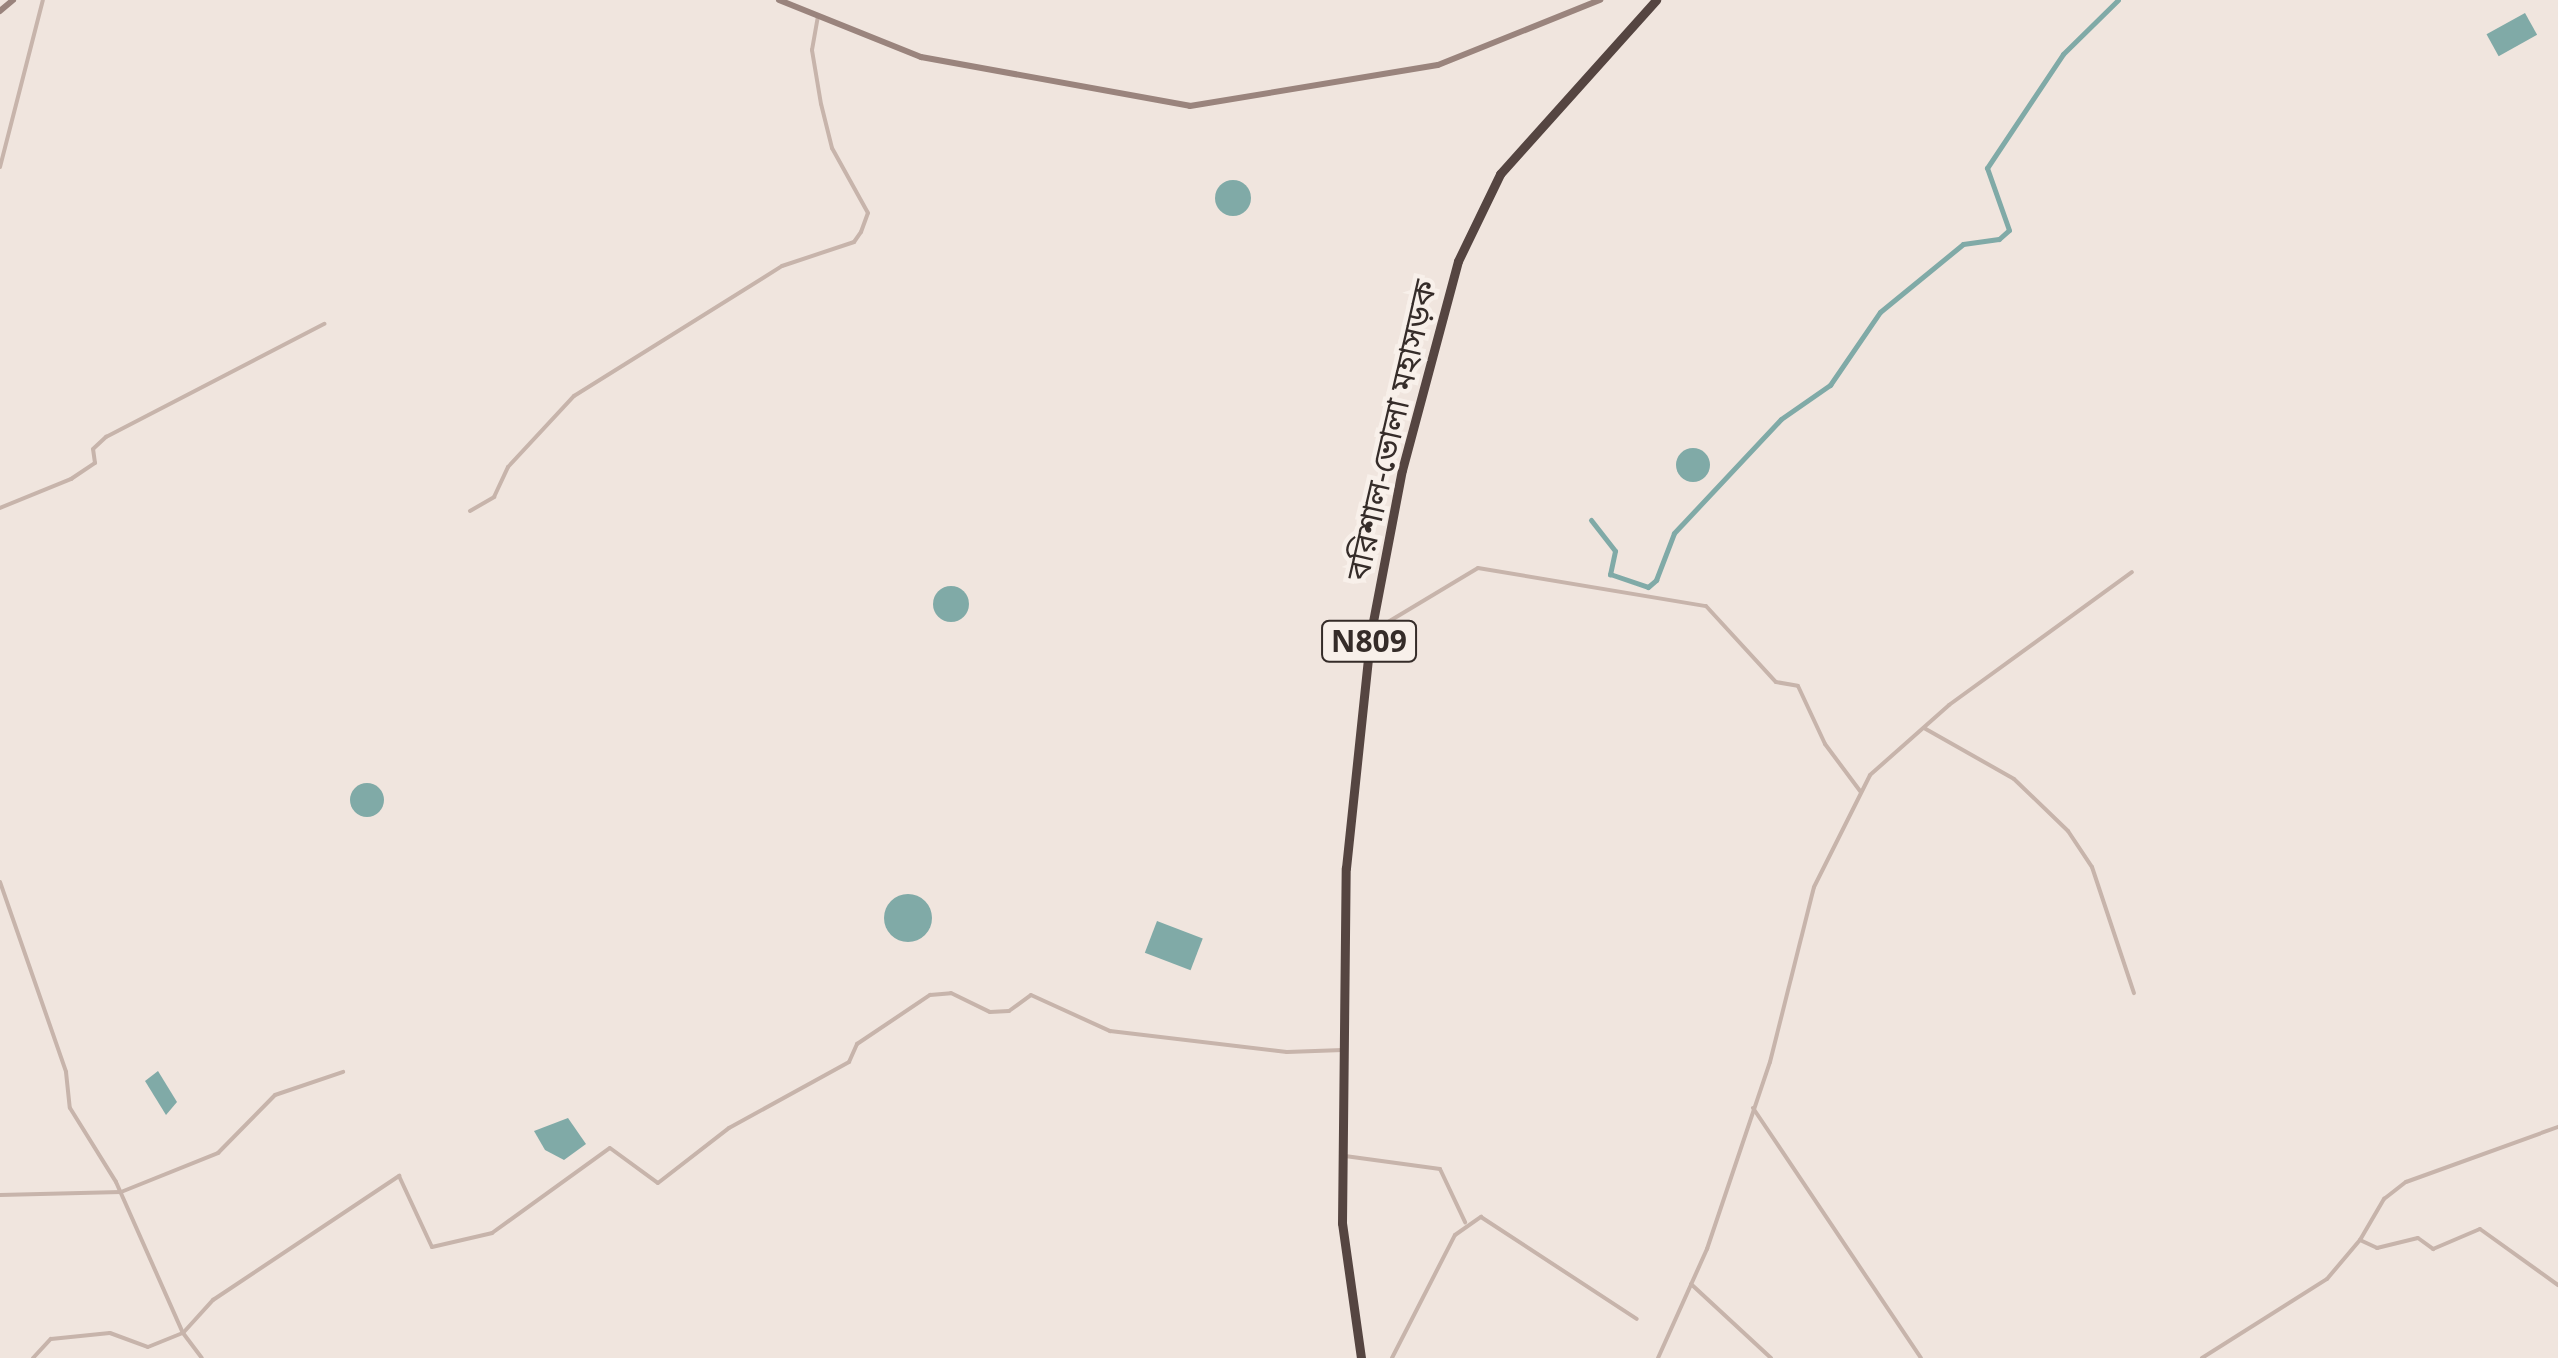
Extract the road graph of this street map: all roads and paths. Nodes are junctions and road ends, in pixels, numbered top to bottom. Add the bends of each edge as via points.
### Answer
1 (14, 0) edge
2 (43, 0) edge
3 (779, 0) edge
4 (1600, 0) edge
5 (1656, 0) edge
6 (0, 11) edge
7 (818, 17) junction
8 (0, 167) edge
9 (324, 324) dead end
10 (0, 508) edge
11 (470, 511) dead end
12 (2132, 572) dead end
13 (1370, 632) junction
14 (1924, 728) junction
15 (1860, 792) junction
16 (0, 882) edge
17 (2134, 994) dead end
18 (1343, 1050) junction
19 (344, 1072) dead end
20 (1753, 1108) junction
21 (2558, 1128) edge
22 (1341, 1156) junction
23 (120, 1192) junction
24 (0, 1195) edge
25 (1464, 1222) junction
26 (2360, 1240) junction
27 (1691, 1284) junction
28 (2558, 1284) edge
29 (1638, 1320) dead end
30 (183, 1333) junction
31 (33, 1358) edge
32 (202, 1358) edge
33 (1361, 1358) edge
34 (1392, 1358) edge
35 (1658, 1358) edge
36 (1772, 1358) edge
37 (1921, 1358) edge
38 (2202, 1358) edge

1 - 6 main road
2 - 8 street
3 - 7 main road
4 - 7 main road via 1438,66 1190,106 945,63
5 - 13 highway, বরিশাল-ভোলা মহাসড়ক / N809 via 1500,174 1458,261 1402,470
7 - 11 street via 812,50 820,104 832,148 868,213 854,242 782,266 574,396 508,468 494,497
9 - 10 street via 106,437 93,449 95,462 71,479
12 - 14 street
13 - 15 street via 1478,568 1706,606 1776,682 1798,686 1825,744
13 - 18 highway, বরিশাল-ভোলা মহাসড়ক / N809 via 1350,811
14 - 15 street
14 - 17 street via 2014,779 2068,830 2092,867
15 - 20 street via 1814,887
16 - 23 street via 66,1072 70,1108
18 - 22 highway, বরিশাল-ভোলা মহাসড়ক / N809
18 - 30 street via 1287,1052 1110,1031 1031,995 1009,1011 990,1012 951,992 930,995 858,1044 849,1062 728,1128 658,1183 610,1148 492,1233 432,1247 398,1176 213,1300
19 - 23 street via 274,1095 218,1152
20 - 27 street
20 - 37 street
21 - 26 street via 2406,1182 2384,1199
22 - 25 street via 1440,1168
22 - 33 highway, বরিশাল-ভোলা মহাসড়ক / N809
23 - 24 street
23 - 30 street
25 - 29 street via 1499,1223
25 - 34 street
26 - 28 street via 2377,1248 2418,1238 2433,1249 2480,1229
26 - 38 street via 2326,1279
27 - 35 street
27 - 36 street
30 - 31 street via 148,1347 110,1333 51,1339
30 - 32 street

